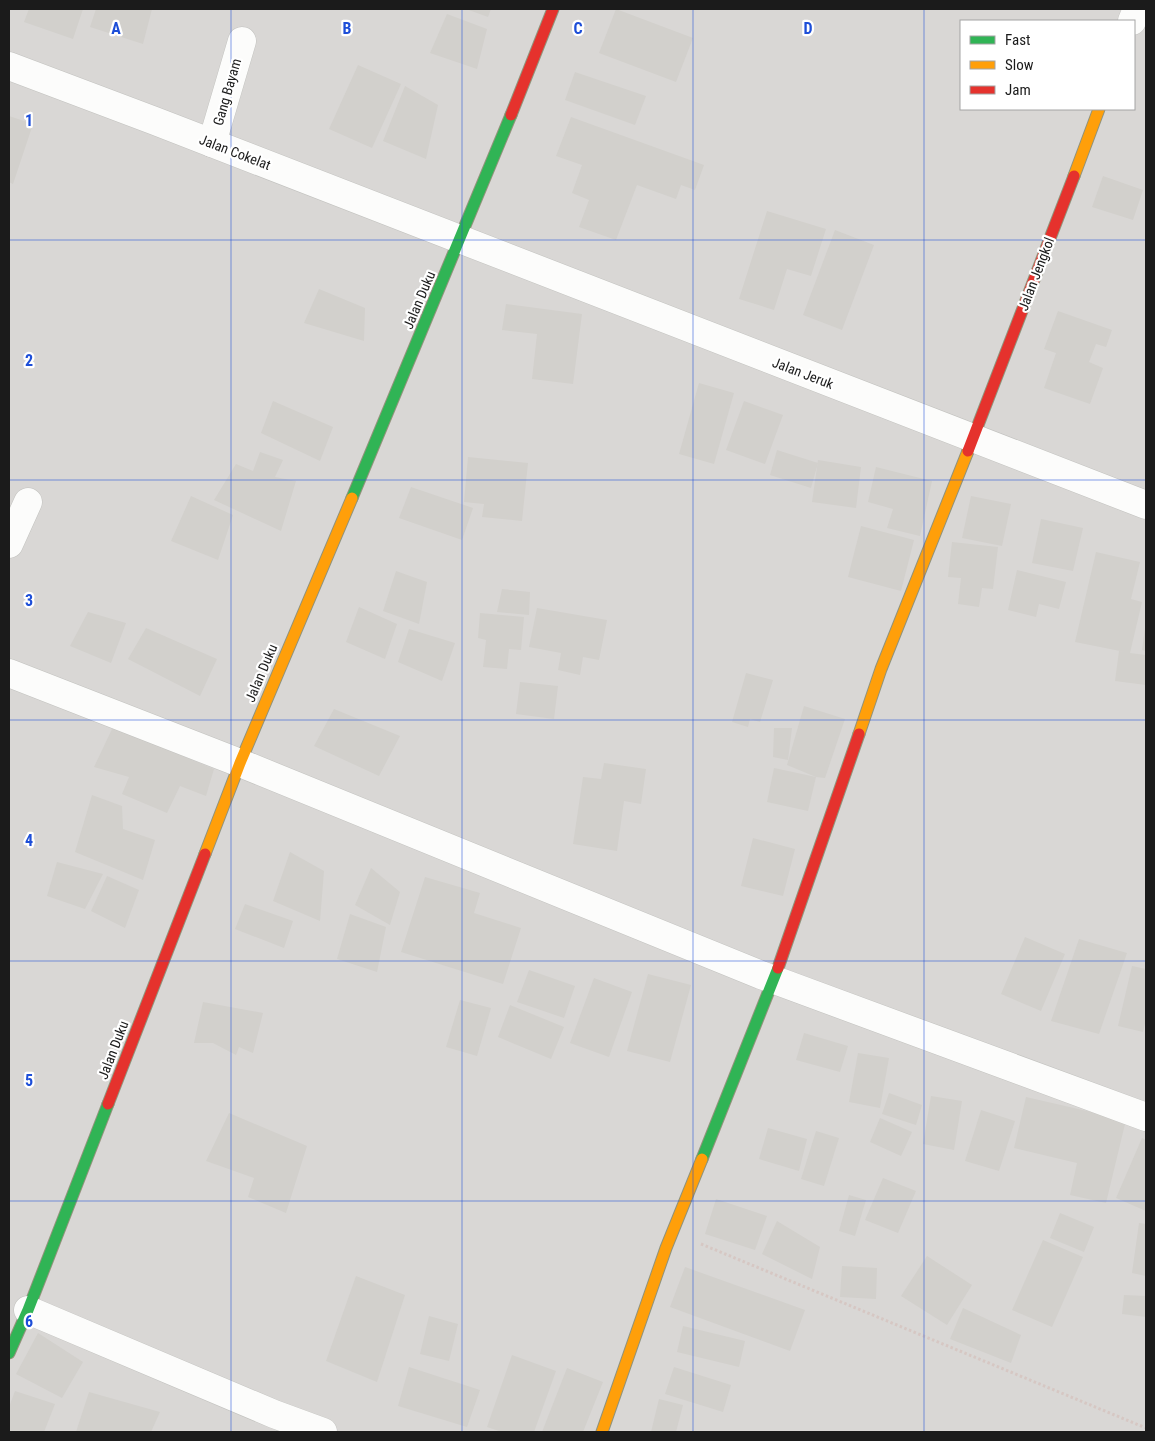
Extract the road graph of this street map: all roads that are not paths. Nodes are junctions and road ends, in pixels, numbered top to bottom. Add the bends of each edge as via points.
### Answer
1 (553, 9) edge
2 (242, 40) dead end
3 (9, 66) edge
4 (1099, 110) edge
5 (212, 143) junction
6 (460, 241) junction
7 (972, 439) junction
8 (28, 502) dead end
9 (1146, 505) edge
10 (9, 544) edge
11 (9, 673) edge
12 (240, 763) junction
13 (774, 980) junction
14 (1146, 1117) edge
15 (28, 1310) junction
16 (9, 1353) edge
17 (323, 1432) edge
18 (602, 1432) edge

1 - 6 street, Jalan Duku
2 - 5 street, Gang Bayam
3 - 5 street, Jalan Cokelat
4 - 7 street, Jalan Jengkol
5 - 6 street, Jalan Cokelat
6 - 7 street, Jalan Jeruk
6 - 12 street, Jalan Duku
7 - 9 street, Jalan Jeruk
7 - 13 street, Jalan Jengkol via 881,669
8 - 10 street
11 - 12 street
12 - 13 street
12 - 15 street, Jalan Duku
13 - 14 street
13 - 18 street, Jalan Jengkol via 672,1232
15 - 16 street, Jalan Duku
15 - 17 street

